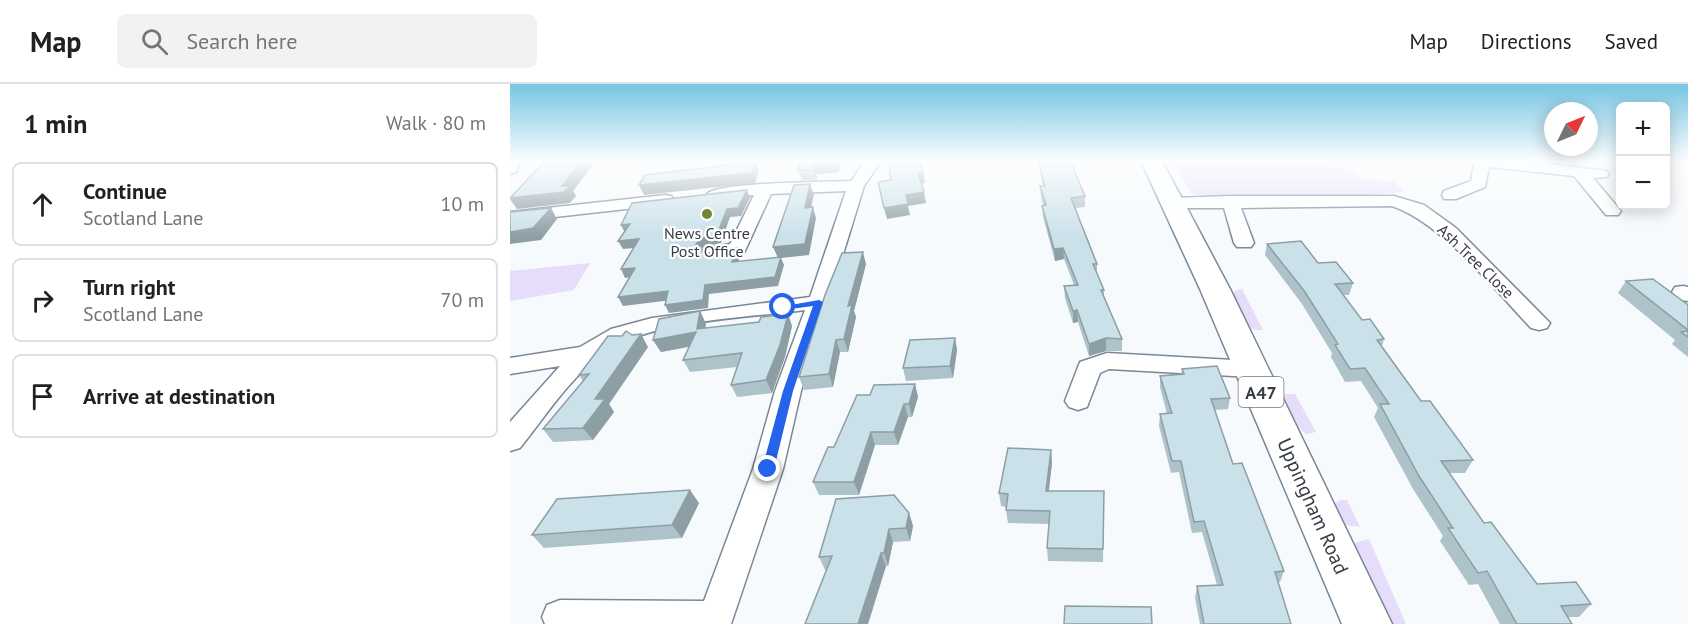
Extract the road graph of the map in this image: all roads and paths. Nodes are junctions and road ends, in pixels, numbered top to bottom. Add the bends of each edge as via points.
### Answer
1 (850, 186) edge
2 (856, 186) edge
3 (1164, 186) edge
4 (1473, 186) edge
5 (1596, 186) edge
6 (765, 189) junction
7 (1450, 195) dead end
8 (1230, 201) junction
9 (1172, 202) junction
10 (1612, 211) dead end
11 (510, 217) edge
12 (1244, 243) dead end
13 (711, 253) edge
14 (819, 302) junction
15 (1539, 323) dead end
16 (588, 353) junction
17 (510, 366) edge
18 (1251, 369) junction
19 (1078, 401) dead end
20 (510, 441) edge
21 (560, 617) dead end
22 (713, 621) edge
23 (1367, 624) edge

1 - 6 street
2 - 14 street
3 - 9 highway, Uppingham Road / A47
4 - 7 street
5 - 10 street
6 - 11 street
6 - 13 street via 737,249
8 - 9 street, Ash Tree Close
8 - 12 street
8 - 15 street, Ash Tree Close via 1394,201 1418,209 1449,232
9 - 18 highway, Uppingham Road / A47
14 - 16 street via 658,324 630,331
14 - 22 street via 788,391 768,469
16 - 17 street
16 - 20 street
18 - 19 street via 1107,361 1089,368
18 - 23 highway, Uppingham Road / A47
21 - 22 street

